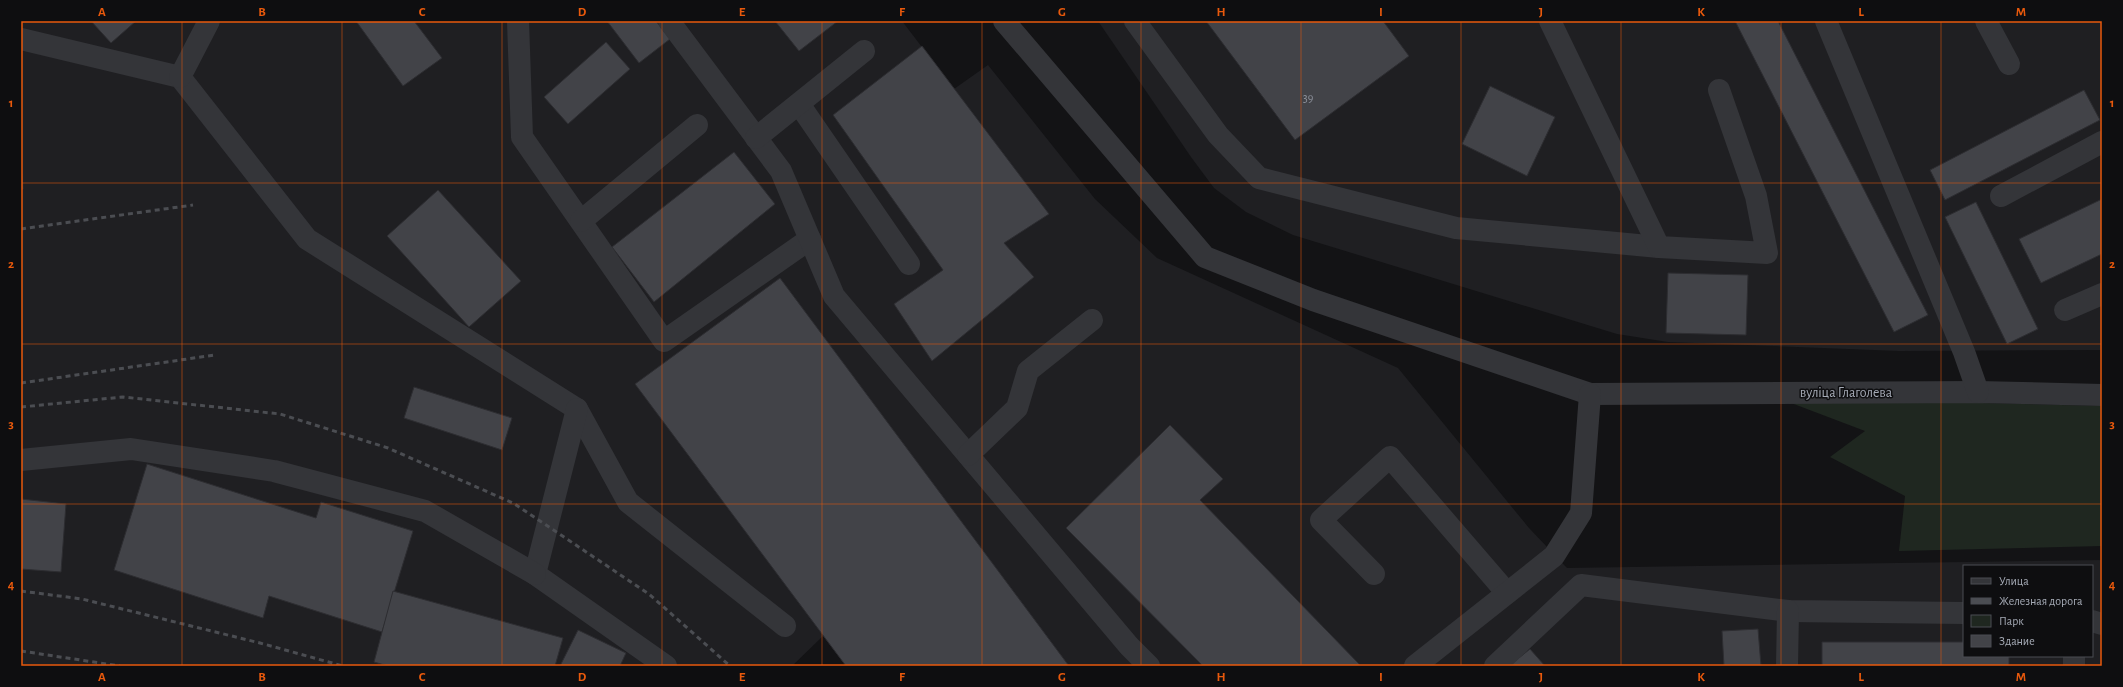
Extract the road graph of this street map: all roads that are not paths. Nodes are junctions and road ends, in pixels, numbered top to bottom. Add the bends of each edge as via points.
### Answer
1 (209, 21) edge
2 (518, 21) edge
3 (669, 21) edge
4 (1004, 21) edge
5 (1135, 21) edge
6 (1550, 21) edge
7 (1826, 21) edge
8 (1986, 21) edge
9 (22, 38) edge
10 (864, 51) dead end
11 (2009, 64) dead end
12 (180, 77) junction
13 (1720, 90) dead end
14 (799, 104) junction
15 (697, 125) dead end
16 (756, 138) junction
17 (2102, 142) edge
18 (2001, 196) dead end
19 (581, 221) junction
20 (810, 239) junction
21 (1659, 247) junction
22 (909, 264) dead end
23 (2102, 294) edge
24 (2064, 310) dead end
25 (1092, 320) dead end
26 (1978, 392) junction
27 (1590, 394) junction
28 (2102, 395) edge
29 (576, 409) junction
30 (968, 455) junction
31 (21, 460) edge
32 (535, 574) junction
33 (1374, 574) dead end
34 (1507, 593) junction
35 (1788, 611) junction
36 (1963, 613) edge
37 (785, 626) dead end
38 (1141, 664) edge
39 (666, 666) edge
40 (1415, 666) edge
41 (1495, 666) edge
42 (1787, 666) edge

1 - 12 street
2 - 19 street via 522,137
3 - 16 street
4 - 27 street, вуліца Глаголева via 1205,258 1312,300
5 - 21 street via 1218,136 1260,178 1456,228
6 - 21 street
7 - 26 street via 1961,344
8 - 11 street
9 - 12 street
10 - 14 street
12 - 29 street via 307,239
13 - 21 street via 1756,196 1767,253
14 - 16 street
14 - 22 street
15 - 19 street
16 - 20 street via 781,171
17 - 18 street
19 - 20 street via 664,341
20 - 30 street via 834,296
23 - 24 street
25 - 30 street via 1028,371 1016,408
26 - 27 street, вуліца Глаголева
26 - 28 street, вуліца Глаголева
27 - 34 street via 1581,513 1554,556
29 - 32 street
29 - 37 street via 628,502
30 - 38 street
31 - 32 street via 131,449 274,471 425,511
32 - 39 street
33 - 34 street via 1321,520 1390,457
34 - 40 street
35 - 36 street
35 - 41 street via 1581,585
35 - 42 street

